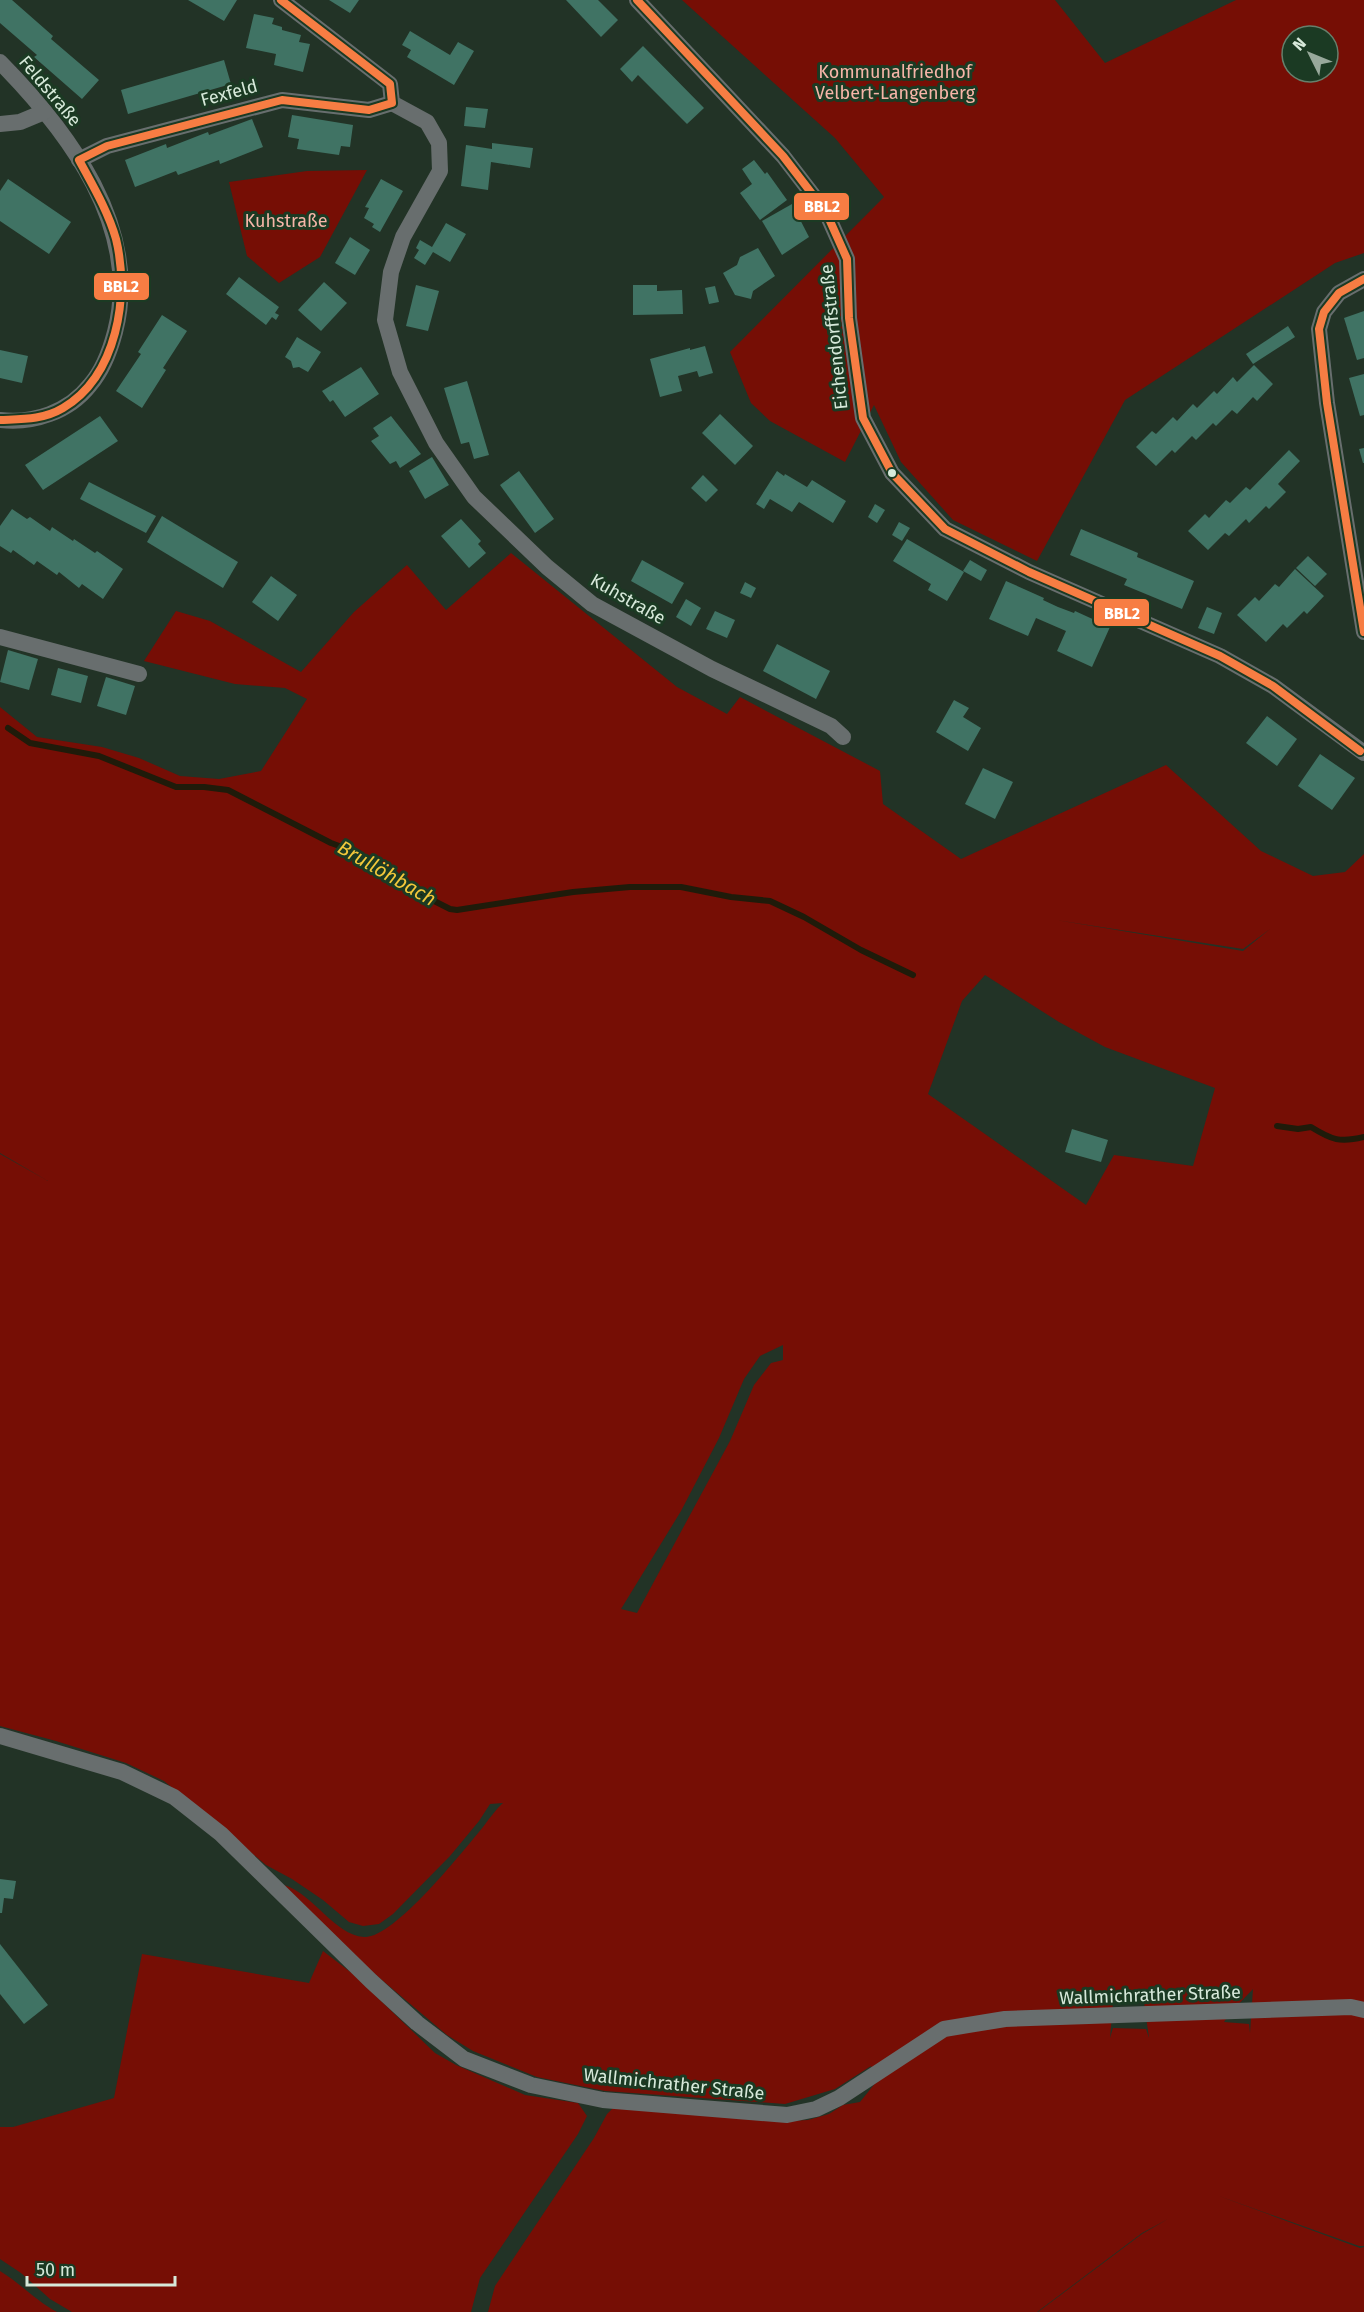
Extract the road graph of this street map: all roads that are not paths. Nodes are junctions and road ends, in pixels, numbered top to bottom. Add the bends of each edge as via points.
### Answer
1 (281, 0) edge
2 (637, 0) edge
3 (0, 62) edge
4 (392, 103) junction
5 (44, 112) junction
6 (0, 124) edge
7 (79, 160) junction
8 (1364, 279) edge
9 (0, 420) edge
10 (1364, 632) edge
11 (2, 637) edge
12 (140, 674) dead end
13 (843, 736) dead end
14 (1363, 747) edge
15 (0, 1736) edge
16 (1364, 2010) edge

1 - 4 street via 390,84
2 - 14 street, Eichendorffstraße via 783,156 826,212 847,259 849,318 863,418 892,473 945,529 1029,572 1220,656 1273,686
3 - 5 street, Feldstraße
4 - 7 street, Fexfeld via 369,110 282,100 107,146
4 - 13 street, Kuhstraße via 427,122 439,143 440,171 403,237 391,272 385,320 400,372 436,443 474,497 592,604 712,669 831,726
5 - 6 street via 20,122
5 - 7 street, Feldstraße
7 - 9 street, Feldstraße via 106,210 118,249 121,296 113,339 97,377 66,406 39,418
8 - 10 street via 1338,293 1324,312 1319,329
11 - 12 street
15 - 16 street, Wallmichrather Straße via 122,1772 174,1797 221,1834 371,1982 464,2058 531,2085 603,2100 787,2115 816,2109 839,2098 944,2029 1005,2019 1351,2007

